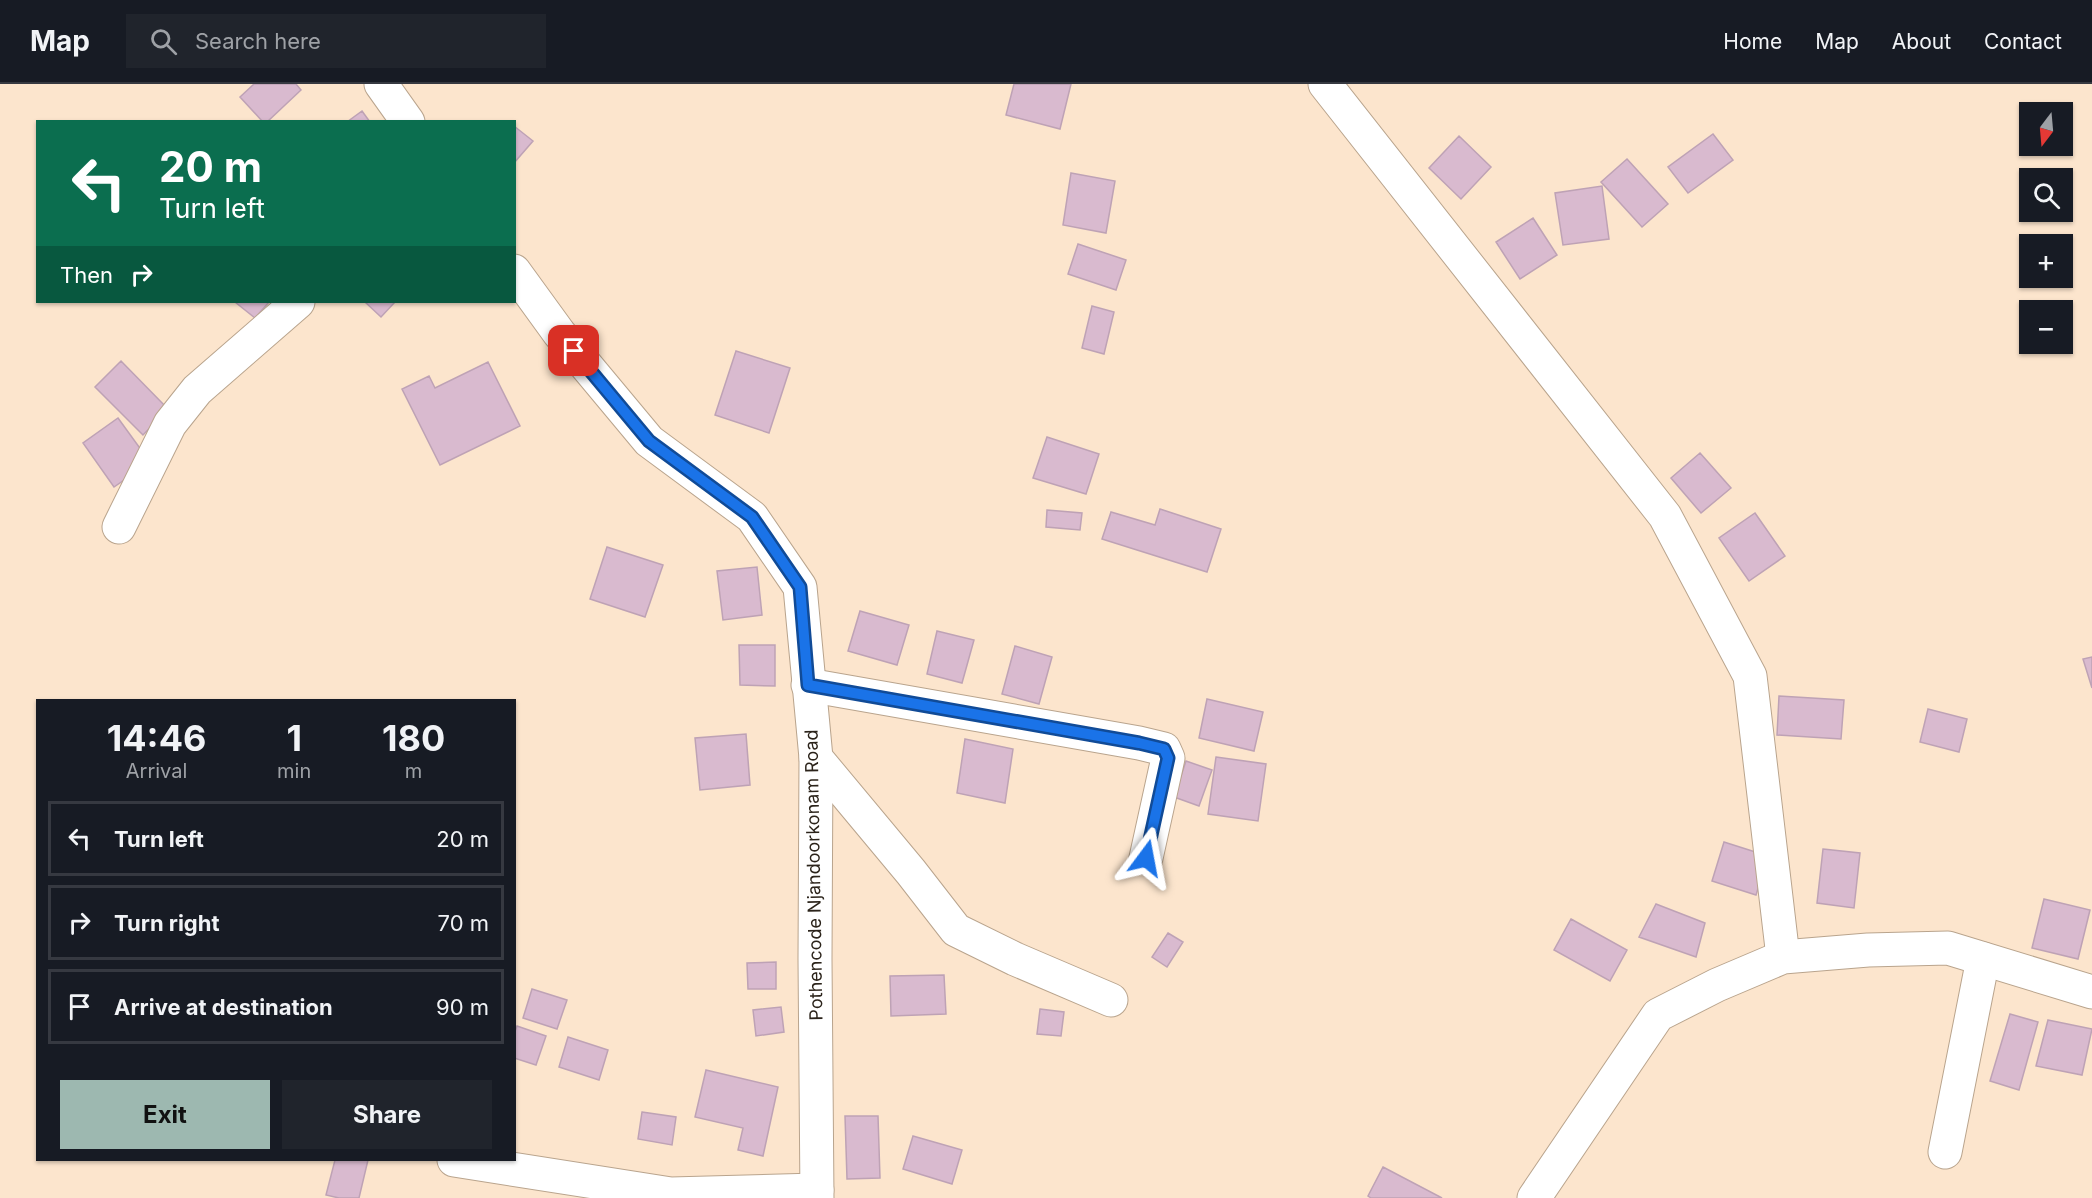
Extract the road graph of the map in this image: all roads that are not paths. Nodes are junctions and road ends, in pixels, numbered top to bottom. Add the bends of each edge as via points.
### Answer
1 (381, 84) edge
2 (1325, 84) edge
3 (407, 120) edge
4 (516, 274) edge
5 (297, 303) edge
6 (119, 527) dead end
7 (808, 685) junction
8 (816, 758) junction
9 (1146, 858) dead end
10 (1783, 957) junction
11 (1983, 958) junction
12 (2092, 992) edge
13 (1111, 1000) dead end
14 (1945, 1152) dead end
15 (460, 1161) edge
16 (817, 1194) edge
17 (1534, 1198) edge

1 - 3 main road
2 - 10 main road via 1665,516 1750,676
4 - 7 main road, Pothencode Njandoorkonam Road via 559,333 649,441 752,517 800,587
5 - 6 main road via 197,390 170,424
7 - 8 main road, Pothencode Njandoorkonam Road
7 - 9 main road via 1164,749 1168,758
8 - 13 main road via 956,930
8 - 16 main road, Pothencode Njandoorkonam Road
10 - 11 main road via 1948,948
10 - 17 main road via 1658,1015
11 - 12 main road
11 - 14 main road
15 - 16 main road via 671,1194

